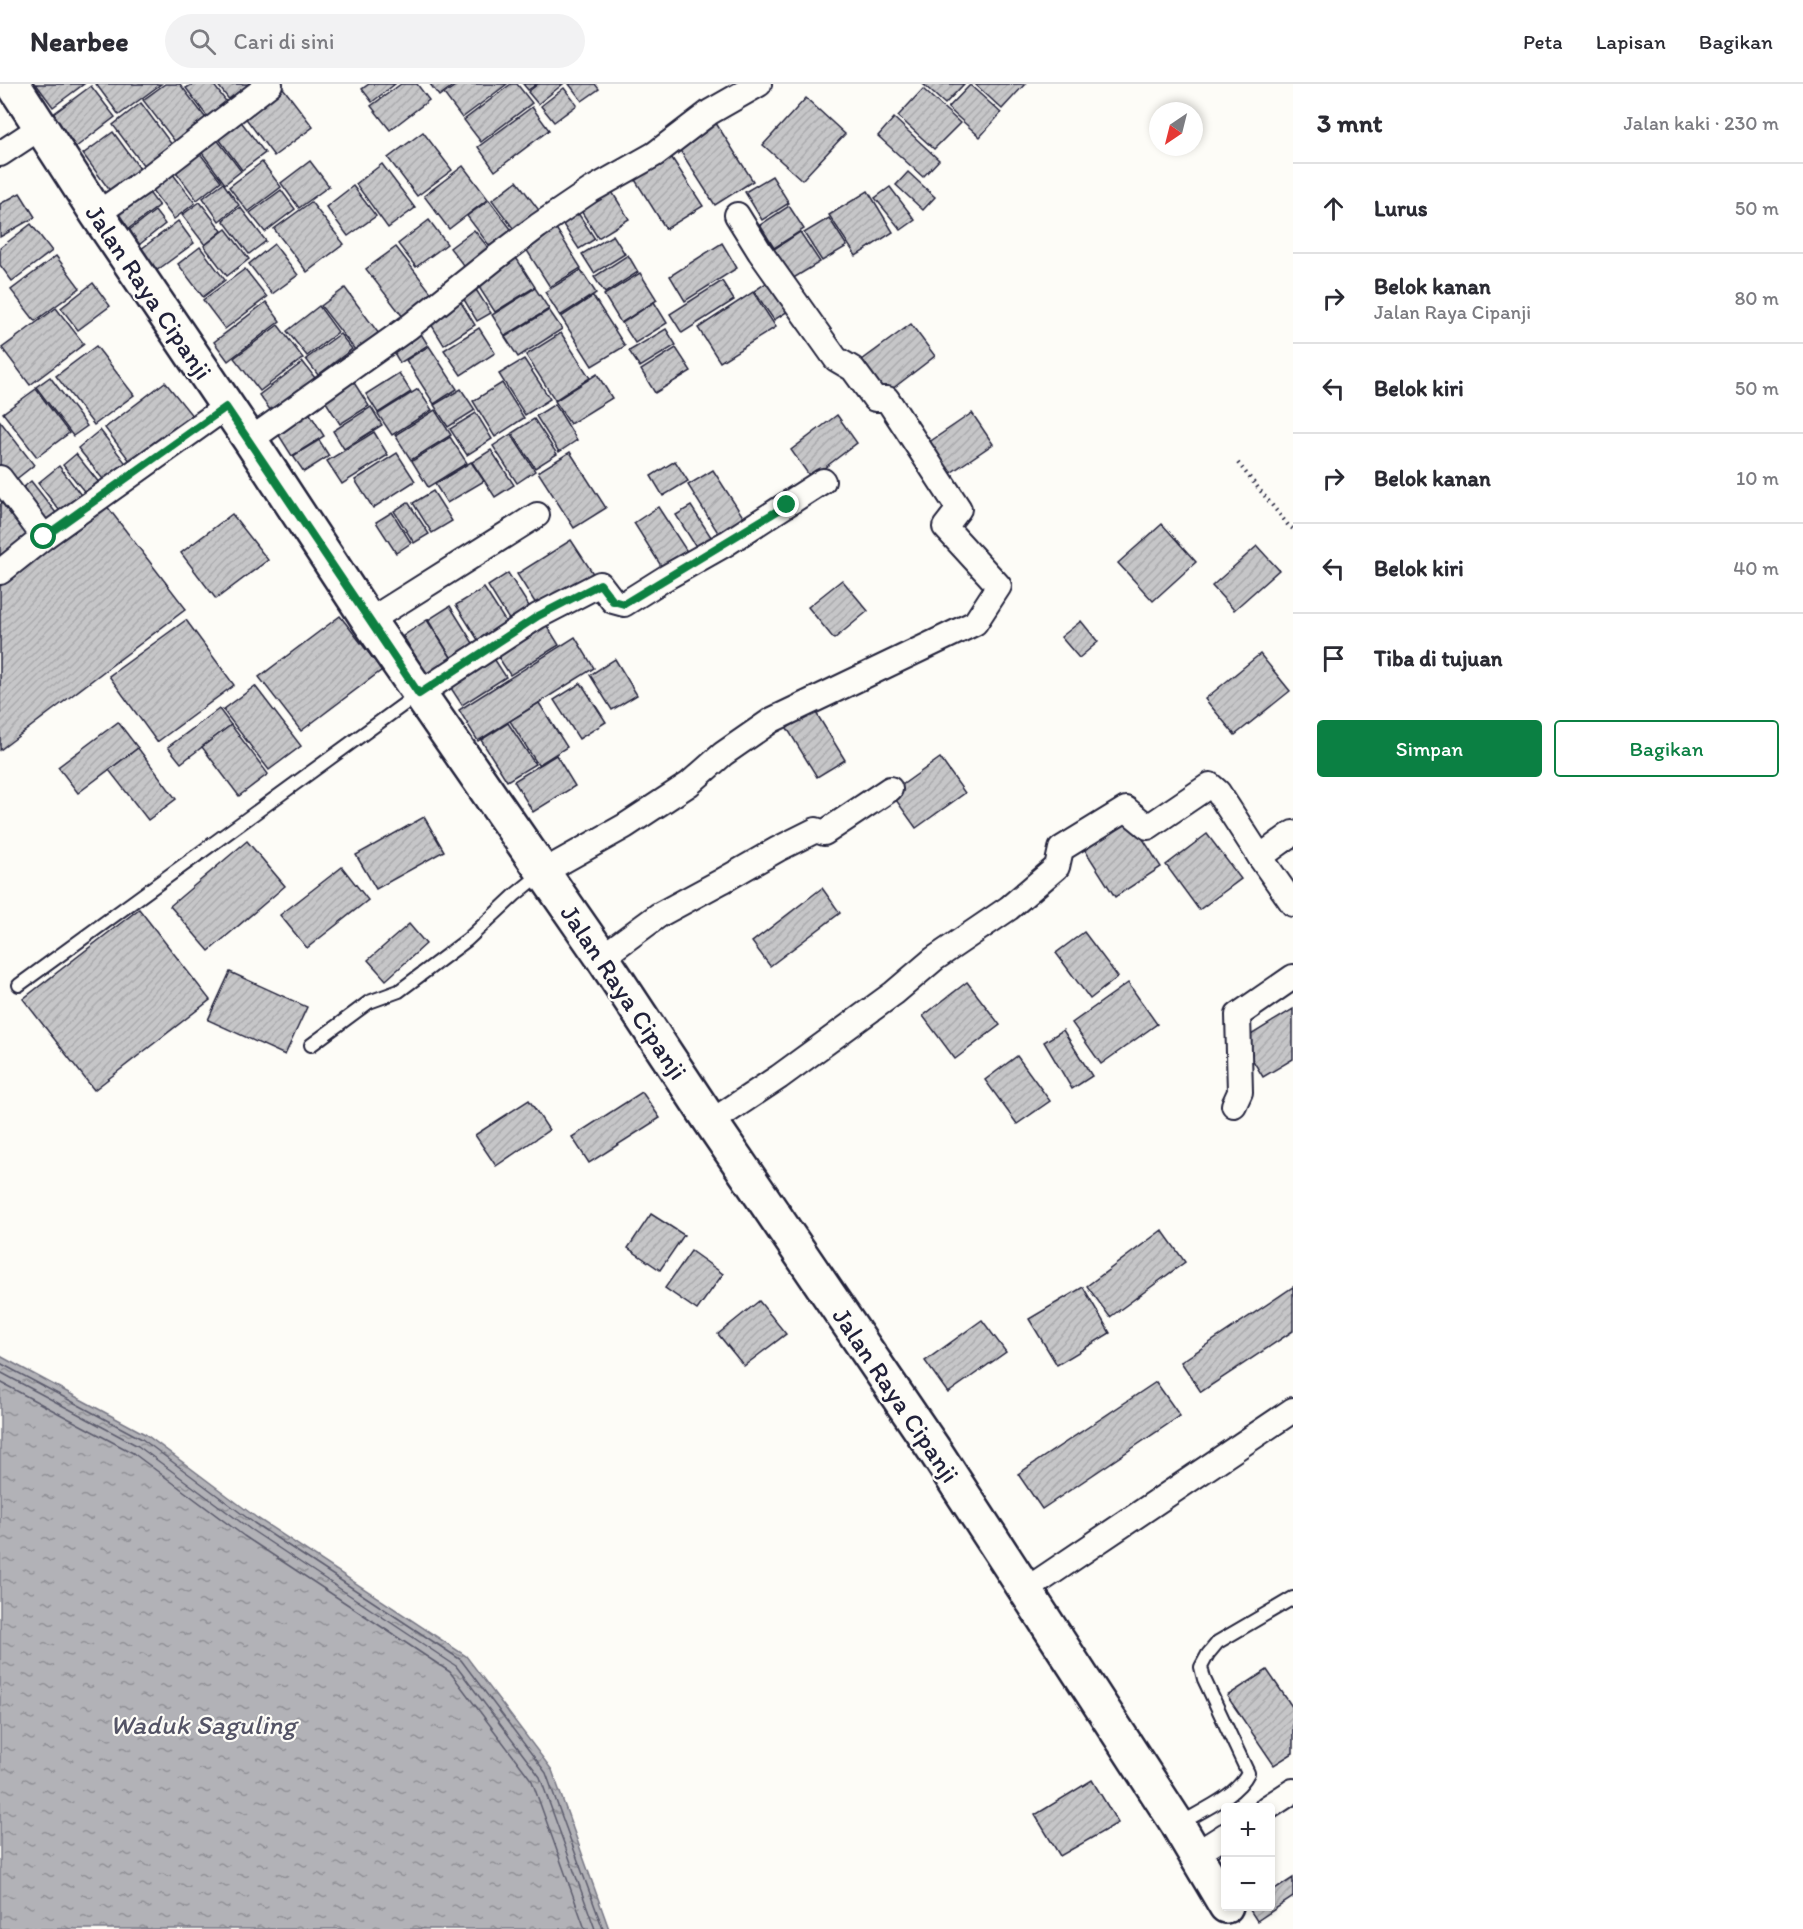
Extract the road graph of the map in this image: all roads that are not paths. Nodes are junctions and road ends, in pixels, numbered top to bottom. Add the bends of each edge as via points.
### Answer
1 (13, 84) edge
2 (270, 84) edge
3 (759, 84) edge
4 (41, 127) junction
5 (0, 154) edge
6 (97, 214) junction
7 (737, 215) dead end
8 (226, 407) junction
9 (250, 440) junction
10 (0, 478) edge
11 (823, 482) dead end
12 (537, 515) dead end
13 (44, 537) junction
14 (0, 572) edge
15 (369, 621) junction
16 (419, 694) junction
17 (890, 789) dead end
18 (1293, 833) edge
19 (1260, 857) junction
20 (543, 872) junction
21 (1293, 904) edge
22 (602, 957) junction
23 (1293, 977) edge
24 (19, 985) dead end
25 (311, 1045) dead end
26 (1234, 1105) dead end
27 (711, 1122) junction
28 (1293, 1410) edge
29 (1026, 1590) junction
30 (1293, 1598) edge
31 (1293, 1791) edge
32 (1275, 1803) edge
33 (1178, 1825) junction
34 (1221, 1837) edge
35 (1196, 1854) junction
36 (1221, 1897) edge
37 (1229, 1911) edge
38 (1238, 1929) edge

1 - 4 main road, Jalan Raya Cipanji
2 - 6 street
3 - 9 street via 538,226 409,327
4 - 5 street
4 - 6 main road, Jalan Raya Cipanji
6 - 8 main road, Jalan Raya Cipanji
7 - 20 street via 836,359 852,369 875,399 887,399 959,509 945,528 999,586 975,623 772,720 689,784
8 - 9 main road, Jalan Raya Cipanji
8 - 13 street
9 - 15 main road, Jalan Raya Cipanji
10 - 13 street
11 - 16 street via 624,604 613,601 600,584 538,616
12 - 15 street
13 - 14 street
15 - 16 main road, Jalan Raya Cipanji
16 - 20 main road, Jalan Raya Cipanji
16 - 24 lane
17 - 22 street via 824,833 816,830 797,839 659,915
18 - 19 street
19 - 21 street
19 - 27 street via 1210,785 1148,827 1126,809 1061,849 1057,867 1009,908 934,959 779,1077
20 - 22 main road, Jalan Raya Cipanji
20 - 25 lane via 467,940 399,991 369,1002
22 - 27 main road, Jalan Raya Cipanji
23 - 26 street via 1238,1016 1240,1092
27 - 29 main road, Jalan Raya Cipanji
28 - 29 street
29 - 33 main road, Jalan Raya Cipanji
30 - 33 lane via 1218,1642 1201,1667 1248,1773 1236,1790
31 - 32 street
33 - 35 main road, Jalan Raya Cipanji
34 - 35 street
35 - 36 main road, Jalan Raya Cipanji
37 - 38 main road, Jalan Raya Cipanji

